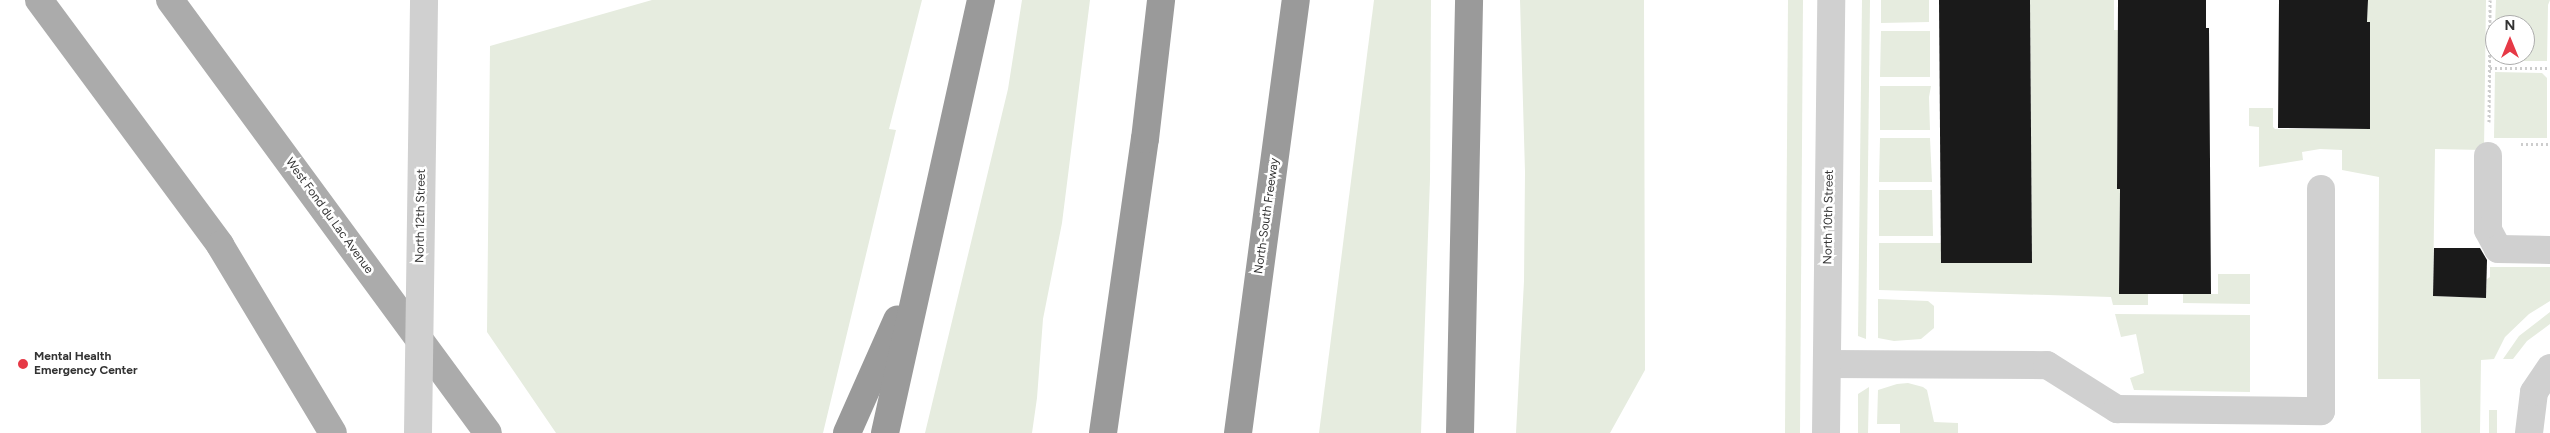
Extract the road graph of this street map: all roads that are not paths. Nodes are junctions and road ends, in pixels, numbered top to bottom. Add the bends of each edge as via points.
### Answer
1 (39, 0) edge
2 (170, 0) edge
3 (424, 0) edge
4 (980, 0) edge
5 (1161, 0) edge
6 (1296, 0) edge
7 (1469, 0) edge
8 (1831, 0) edge
9 (2488, 156) dead end
10 (2322, 189) dead end
11 (2550, 250) edge
12 (920, 266) junction
13 (1827, 364) junction
14 (2550, 368) edge
15 (333, 433) edge
16 (418, 433) edge
17 (488, 433) edge
18 (847, 433) edge
19 (885, 433) edge
20 (1104, 433) edge
21 (1238, 433) edge
22 (1460, 433) edge
23 (1826, 433) edge
24 (2529, 433) edge

1 - 15 main road via 220,246
2 - 17 main road, West Fond du Lac Avenue
3 - 16 street, North 12th Street, bridge
4 - 12 highway
5 - 20 highway
6 - 21 highway, North-South Freeway
7 - 22 highway
8 - 13 street, North 10th Street
9 - 11 street via 2488,230 2498,249
10 - 13 street via 2322,411 2117,409 2048,365
12 - 18 highway
12 - 19 highway
13 - 23 street, North 10th Street
14 - 24 street via 2534,392

